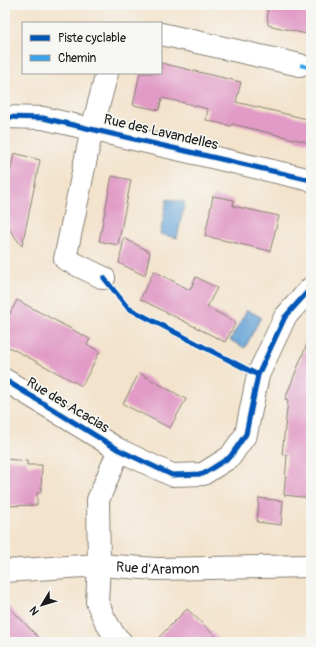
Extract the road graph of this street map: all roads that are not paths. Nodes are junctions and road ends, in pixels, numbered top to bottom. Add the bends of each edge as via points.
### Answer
1 (162, 34) edge
2 (300, 65) dead end
3 (107, 74) edge
4 (5, 117) edge
5 (92, 129) junction
6 (311, 180) edge
7 (104, 278) dead end
8 (311, 288) edge
9 (5, 380) edge
10 (119, 450) junction
11 (99, 565) junction
12 (311, 566) edge
13 (5, 571) edge
14 (121, 642) edge

1 - 2 street
3 - 5 street
4 - 5 street, Rue des Lavandelles via 43,118
5 - 6 street, Rue des Lavandelles
5 - 7 street via 66,259
8 - 10 street, Rue des Acacias via 285,317 258,375 246,434 230,457 202,474 172,475
9 - 10 street, Rue des Acacias
10 - 11 street via 98,500
11 - 12 street, Rue d'Aramon via 157,569
11 - 13 street, Rue d'Aramon
11 - 14 street via 97,602 104,620

